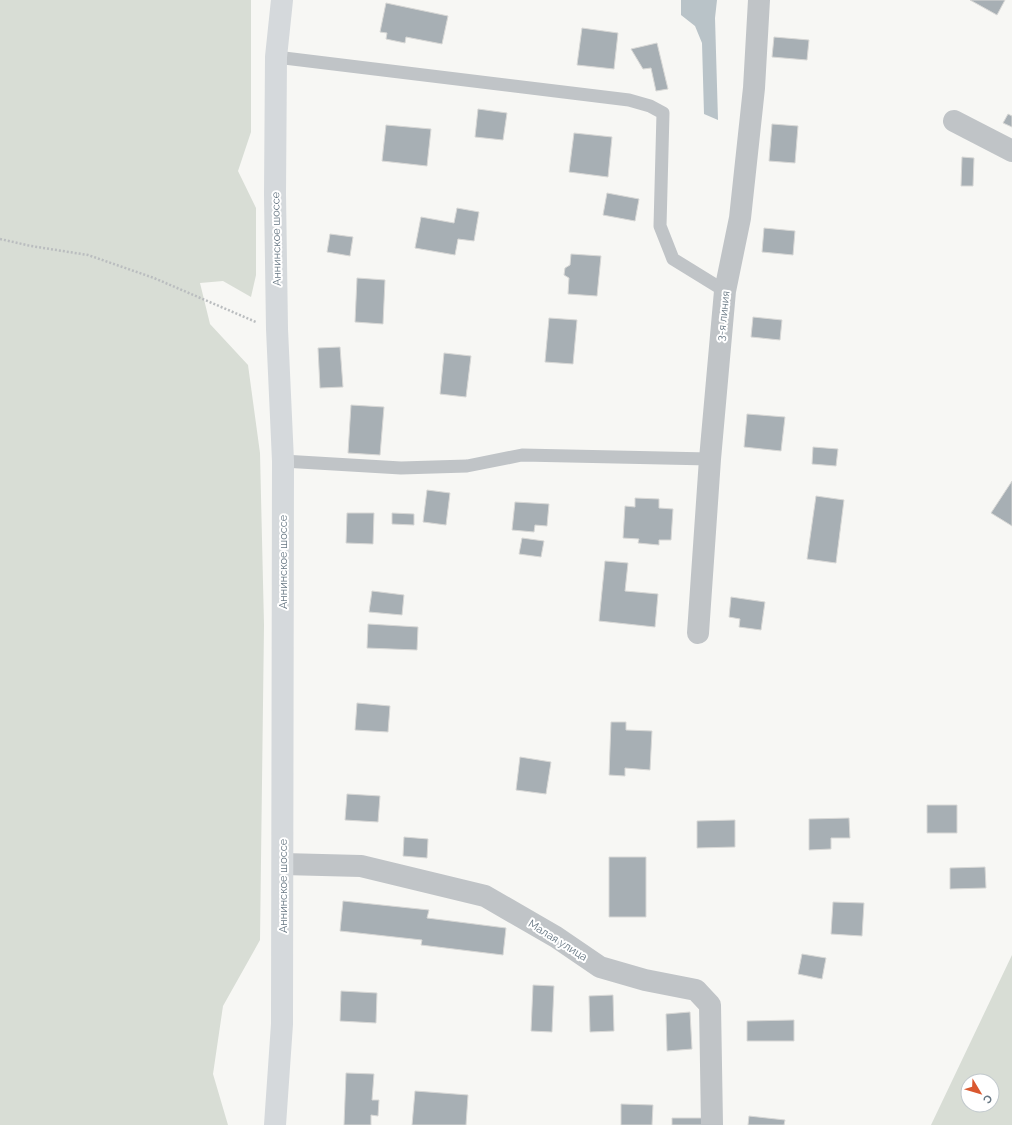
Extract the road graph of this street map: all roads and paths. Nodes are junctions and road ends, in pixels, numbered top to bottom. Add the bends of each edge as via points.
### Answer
1 (282, 0) edge
2 (759, 0) edge
3 (276, 57) junction
4 (954, 121) dead end
5 (1012, 151) edge
6 (0, 239) edge
7 (725, 291) junction
8 (277, 329) junction
9 (710, 459) junction
10 (283, 461) junction
11 (698, 633) dead end
12 (283, 864) junction
13 (275, 1125) edge
14 (712, 1125) edge

1 - 3 main road, Аннинское шоссе
2 - 7 street, 3-я линия via 754,88 740,218
3 - 7 lane via 629,100 650,106 663,113 660,226 673,259
3 - 8 main road, Аннинское шоссе
4 - 5 street
6 - 8 path via 88,255 154,278
7 - 9 street, 3-я линия
8 - 10 main road, Аннинское шоссе
9 - 10 lane via 522,455 467,466 401,468
9 - 11 street, 3-я линия
10 - 12 main road, Аннинское шоссе
12 - 13 main road, Аннинское шоссе via 282,1024
12 - 14 street, Малая улица via 361,866 485,896 556,937 600,967 645,980 696,990 710,1005

